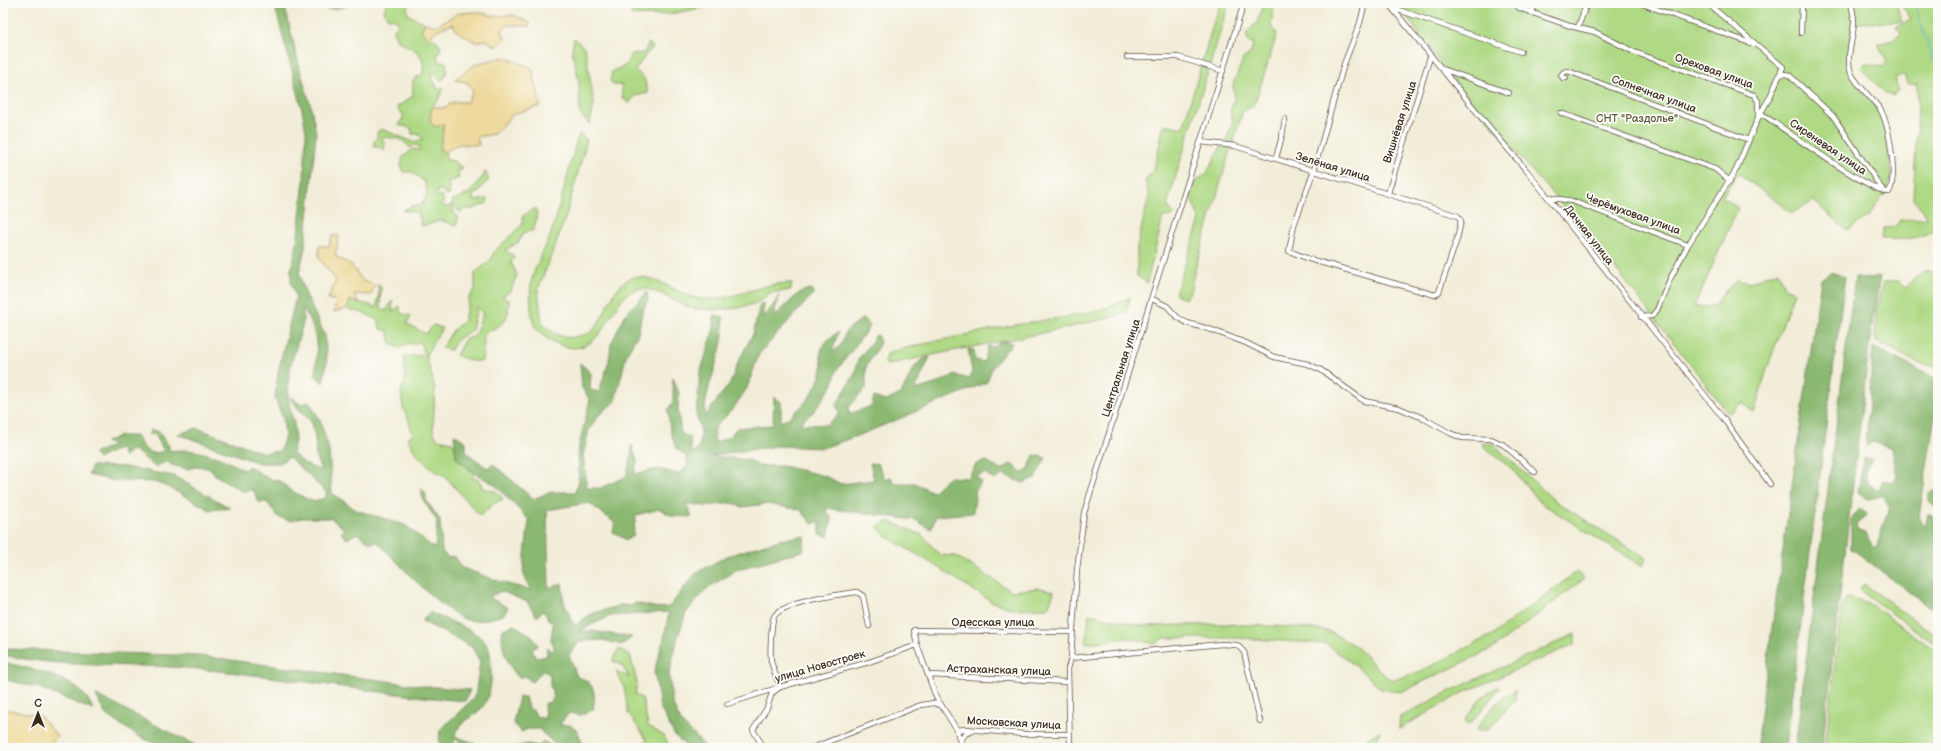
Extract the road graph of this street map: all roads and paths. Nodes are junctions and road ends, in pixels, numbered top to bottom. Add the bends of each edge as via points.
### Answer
1 (1244, 3) edge
2 (1365, 3) edge
3 (1388, 3) edge
4 (1516, 3) edge
5 (1534, 3) edge
6 (1587, 3) edge
7 (1640, 3) edge
8 (1707, 3) edge
9 (1802, 3) edge
10 (1851, 3) edge
11 (1391, 7) junction
12 (1532, 13) junction
13 (1578, 27) junction
14 (1801, 33) dead end
15 (1756, 45) junction
16 (1521, 52) dead end
17 (1126, 57) dead end
18 (1430, 57) junction
19 (1441, 69) junction
20 (1223, 71) junction
21 (1779, 75) junction
22 (1566, 78) dead end
23 (1510, 93) dead end
24 (1561, 112) dead end
25 (1758, 118) junction
26 (1285, 119) dead end
27 (1749, 140) junction
28 (1201, 142) junction
29 (1276, 158) junction
30 (1314, 170) junction
31 (1730, 181) junction
32 (1887, 192) junction
33 (1388, 193) junction
34 (1548, 197) junction
35 (1688, 245) junction
36 (1152, 299) junction
37 (1641, 317) junction
38 (1534, 472) dead end
39 (1770, 484) dead end
40 (868, 626) dead end
41 (1073, 632) junction
42 (917, 645) junction
43 (1071, 658) junction
44 (929, 675) junction
45 (1068, 682) junction
46 (780, 687) junction
47 (727, 704) dead end
48 (944, 707) junction
49 (1260, 721) dead end
50 (958, 730) junction
51 (974, 730) junction
52 (1069, 734) junction
53 (960, 742) junction
54 (764, 748) edge
55 (812, 748) edge
56 (963, 748) edge
57 (1070, 748) edge

1 - 20 street, Центральная улица
2 - 30 street via 1344,64
3 - 11 street, Дачная улица
4 - 12 street, Ореховая улица via 1519,8
5 - 12 street
6 - 13 street
7 - 15 street
8 - 15 street
9 - 14 street
10 - 32 street via 1854,22 1849,54 1851,73 1881,110 1890,144 1893,171 1893,181
11 - 16 street
11 - 18 street, Дачная улица
12 - 13 street, Ореховая улица
13 - 25 street, Ореховая улица via 1595,32 1634,52 1754,95 1758,101
15 - 21 street via 1783,67
17 - 20 street via 1178,57
18 - 19 street, Дачная улица
18 - 33 street, Вишнёвая улица
19 - 23 street
19 - 34 street, Дачная улица
20 - 28 street, Центральная улица
21 - 25 street
21 - 32 street via 1789,75 1833,116
22 - 27 street, Солнечная улица via 1561,75 1568,71
24 - 31 street via 1715,169
25 - 27 street, Ореховая улица
25 - 32 street, Сиреневая улица via 1762,114 1878,190
26 - 29 street
27 - 31 street, Ореховая улица
28 - 29 street, Зелёная улица via 1235,146
28 - 36 street, Центральная улица
29 - 30 street, Зелёная улица
30 - 33 street, Зелёная улица
30 - 33 street, Зелёная улица via 1294,226 1289,250 1309,260 1435,296 1439,292 1461,221 1458,216
31 - 35 street, Ореховая улица
34 - 35 street, Черёмуховая улица via 1572,201
34 - 37 street, Дачная улица
35 - 37 street, Ореховая улица via 1657,310 1652,316
36 - 38 street via 1167,306 1187,323 1246,343 1274,357 1308,364 1321,370 1364,401 1399,408 1462,438 1491,439 1504,445
36 - 41 street, Центральная улица via 1084,513
37 - 39 street, Дачная улица via 1723,418
40 - 46 street via 863,596 857,592 825,596 775,614 770,654
41 - 42 street, Одесская улица via 914,630
41 - 43 street, Центральная улица
42 - 44 street
42 - 46 street, улица Новостроек via 869,662
43 - 45 street, Центральная улица
43 - 49 street via 1222,644 1237,645 1244,652
44 - 45 street, Астраханская улица
44 - 48 street via 936,697
45 - 52 street, Центральная улица
46 - 47 street, улица Новостроек
46 - 54 street via 772,693 767,708 753,730
48 - 50 street
48 - 55 street via 934,703 921,705
50 - 51 street, Московская улица
50 - 53 street
51 - 52 street, Московская улица
51 - 53 street via 965,734
52 - 57 street, Центральная улица
53 - 56 street

